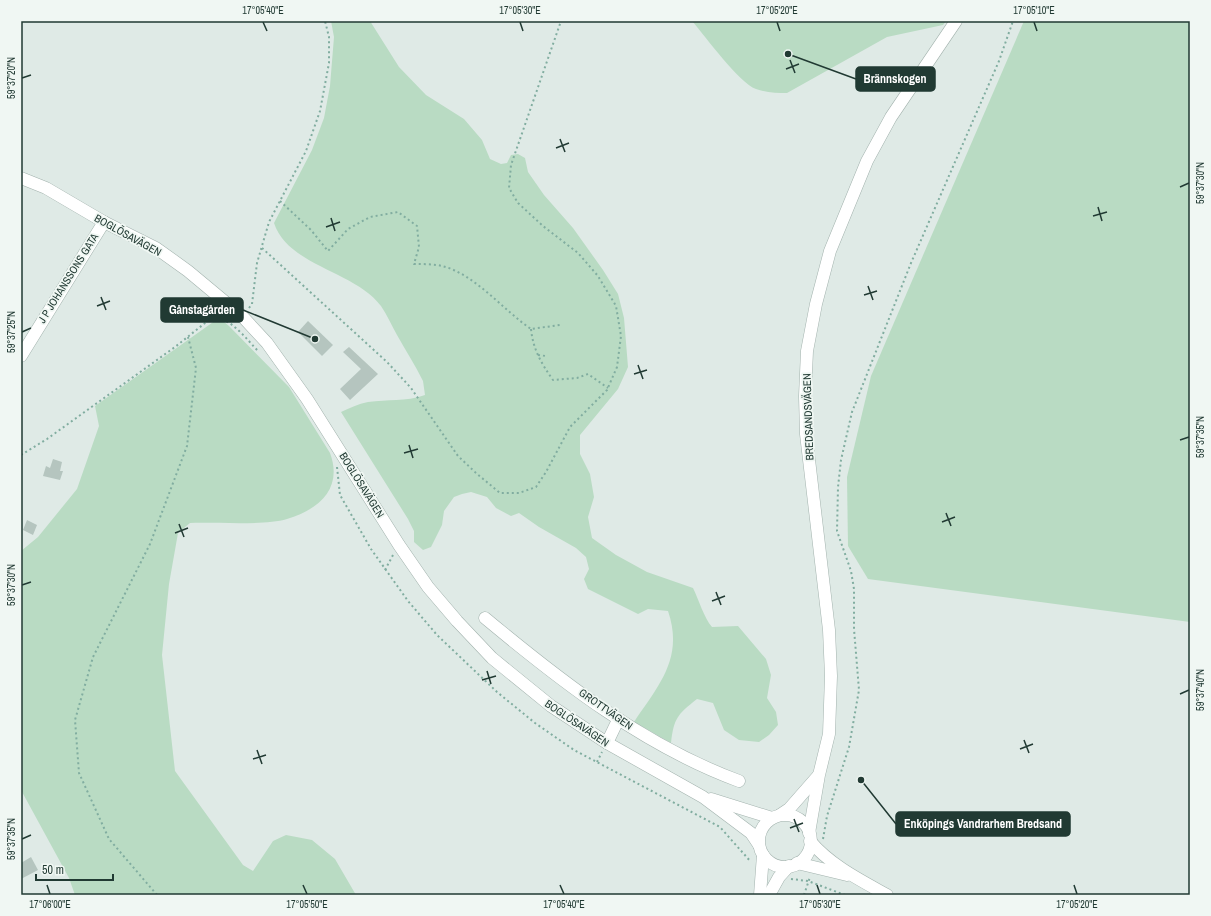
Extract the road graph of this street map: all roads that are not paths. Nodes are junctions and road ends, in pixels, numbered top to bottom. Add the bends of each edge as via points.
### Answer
1 (956, 21) edge
2 (21, 178) edge
3 (104, 222) junction
4 (21, 356) edge
5 (485, 618) dead end
6 (618, 720) junction
7 (607, 743) junction
8 (819, 775) junction
9 (739, 781) dead end
10 (703, 797) junction
11 (776, 816) junction
12 (810, 837) junction
13 (761, 850) junction
14 (793, 865) junction
15 (854, 877) junction
16 (760, 895) edge
17 (769, 895) edge
18 (887, 895) edge

1 - 8 street, BREDSANDSVÄGEN via 895,111 866,161 830,251 816,304 809,343 805,396 806,434 829,630 831,676 829,734
2 - 3 street, BOGLÖSAVÄGEN via 46,188
3 - 4 street, J P JOHANSSONS GATA
3 - 7 street, BOGLÖSAVÄGEN via 156,248 242,316 267,343 307,399 399,545 428,587 457,621 492,658 551,706
5 - 6 street, GROTTVÄGEN
6 - 7 street
6 - 9 street, GROTTVÄGEN via 707,769
7 - 10 street, BOGLÖSAVÄGEN
8 - 11 street via 789,809
8 - 12 street, BREDSANDSVÄGEN
10 - 11 street, BOGLÖSAVÄGEN
10 - 13 street, BOGLÖSAVÄGEN via 752,833
11 - 12 street via 801,820
11 - 13 street via 762,828 759,836
12 - 14 street via 807,853
12 - 15 street via 821,852
13 - 14 street via 768,861 775,865
13 - 16 street
14 - 15 street via 814,866
14 - 17 street via 779,877
15 - 18 street

